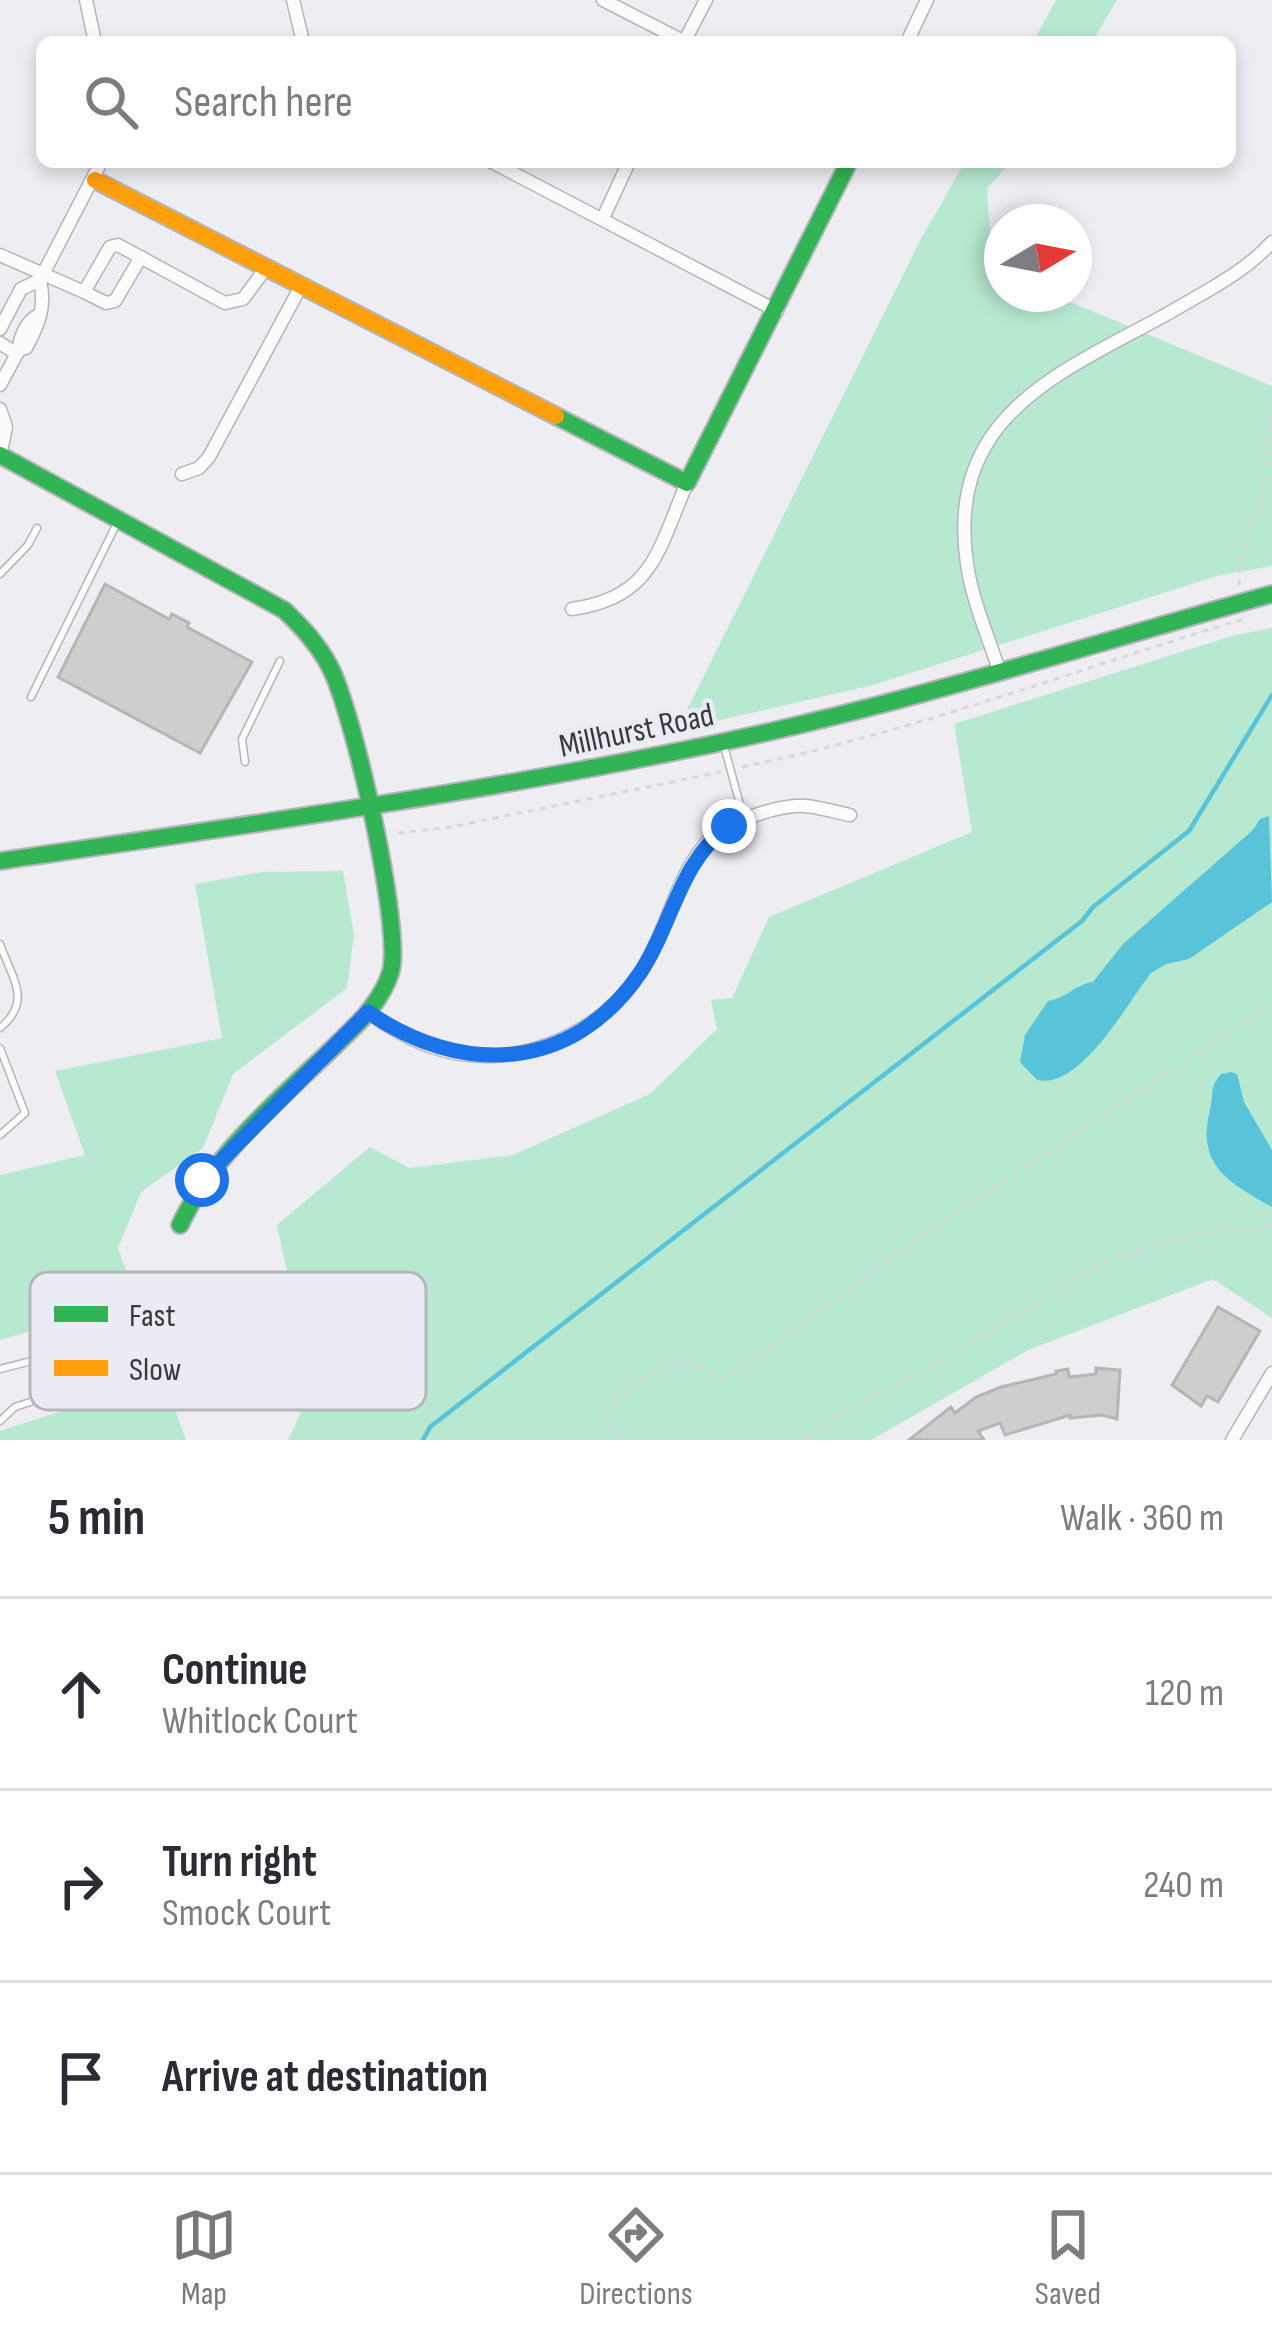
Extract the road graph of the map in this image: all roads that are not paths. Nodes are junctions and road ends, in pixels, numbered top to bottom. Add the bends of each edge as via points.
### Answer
1 (86, 0) edge
2 (292, 0) edge
3 (603, 0) edge
4 (706, 0) edge
5 (927, 0) edge
6 (94, 36) edge
7 (301, 36) edge
8 (672, 36) edge
9 (687, 36) edge
10 (910, 36) edge
11 (505, 168) edge
12 (625, 168) edge
13 (846, 168) edge
14 (98, 171) edge
15 (603, 218) junction
16 (1272, 242) edge
17 (0, 255) edge
18 (141, 257) junction
19 (266, 268) junction
20 (42, 277) junction
21 (301, 286) junction
22 (84, 292) junction
23 (777, 311) junction
24 (0, 328) edge
25 (0, 343) edge
26 (18, 352) junction
27 (0, 385) edge
28 (0, 409) edge
29 (0, 456) edge
30 (182, 474) dead end
31 (687, 483) junction
32 (119, 520) junction
33 (37, 528) dead end
34 (0, 574) edge
35 (1272, 594) edge
36 (572, 609) dead end
37 (280, 661) dead end
38 (999, 670) junction
39 (31, 697) dead end
40 (722, 742) junction
41 (245, 762) dead end
42 (368, 806) junction
43 (850, 815) dead end
44 (744, 819) junction
45 (0, 862) edge
46 (0, 944) edge
47 (368, 1012) junction
48 (0, 1028) edge
49 (0, 1048) edge
50 (0, 1135) edge
51 (180, 1225) dead end
52 (30, 1361) edge
53 (0, 1369) edge
54 (1272, 1372) edge
55 (30, 1402) edge
56 (0, 1421) edge
57 (1232, 1440) edge

1 - 6 street
2 - 7 street
3 - 8 street
4 - 9 street
5 - 10 street
11 - 15 street
12 - 15 street
13 - 23 street
14 - 19 street
14 - 20 street
15 - 23 street
16 - 38 street via 1233,277 1041,384 995,429 972,484 964,541
17 - 20 street
18 - 19 street via 225,303 243,299
18 - 22 street via 115,302
18 - 22 street via 110,247
19 - 21 street
20 - 22 street
20 - 24 street via 21,289
20 - 26 street via 40,324
21 - 30 street via 209,457
21 - 31 street
23 - 31 street
25 - 26 street
26 - 27 street
28 - 29 street
29 - 32 street
31 - 36 street via 635,587
32 - 39 lane
32 - 42 street via 311,632 340,691
33 - 34 lane
35 - 38 street, Millhurst Road
37 - 41 lane via 242,739
38 - 40 street, Millhurst Road
40 - 42 street, Millhurst Road
40 - 44 lane
42 - 45 street, Millhurst Road
42 - 47 street via 393,941 389,982
43 - 44 street via 802,805
44 - 47 street via 692,862 642,971 580,1033 528,1052 475,1057 400,1034
46 - 48 lane via 20,999
47 - 51 street via 202,1180
49 - 50 lane via 25,1113
52 - 53 lane
54 - 57 street
55 - 56 lane

